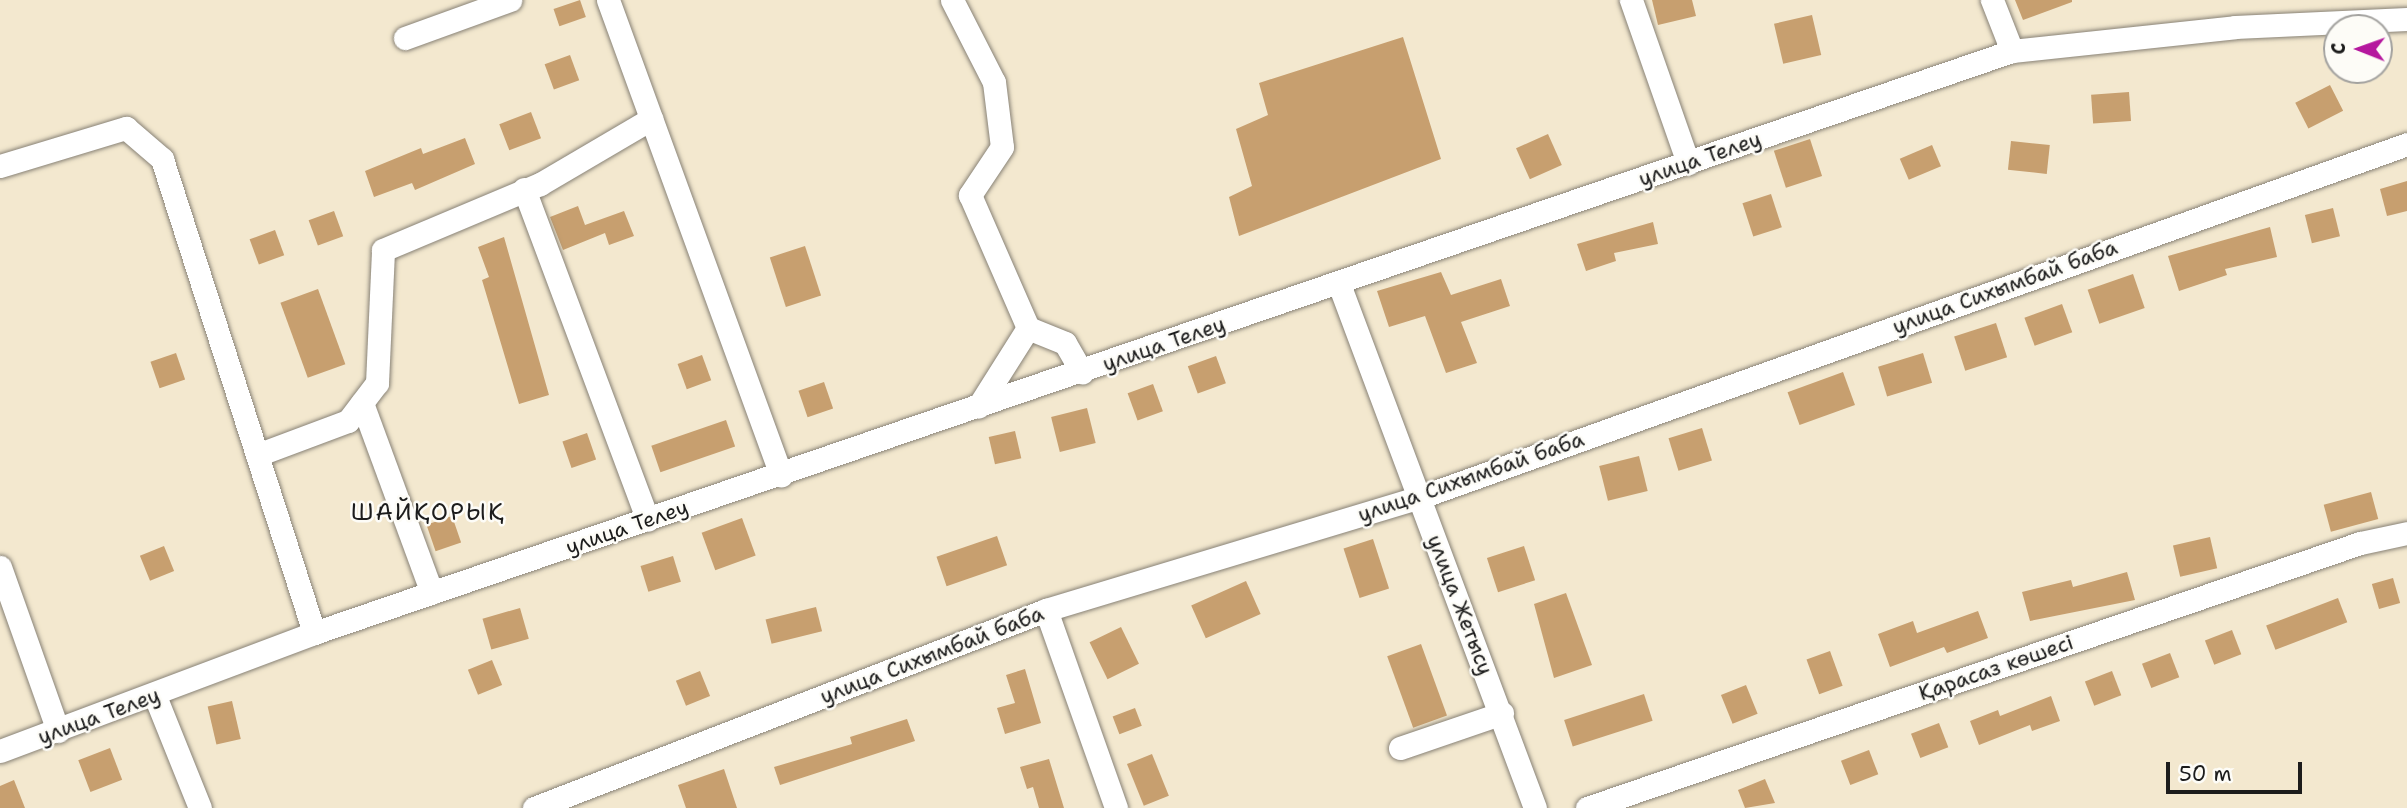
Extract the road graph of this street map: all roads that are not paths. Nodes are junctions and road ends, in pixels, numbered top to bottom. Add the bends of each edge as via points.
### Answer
1 (510, 0) edge
2 (608, 0) edge
3 (952, 0) edge
4 (1631, 0) edge
5 (1992, 0) edge
6 (2407, 19) edge
7 (405, 38) dead end
8 (2012, 51) junction
9 (651, 120) junction
10 (2407, 144) edge
11 (1688, 163) junction
12 (0, 166) edge
13 (524, 189) junction
14 (1339, 284) junction
15 (1028, 328) junction
16 (1082, 372) junction
17 (362, 403) junction
18 (978, 407) junction
19 (257, 455) junction
20 (781, 475) junction
21 (1418, 498) junction
22 (648, 520) junction
23 (2407, 533) edge
24 (0, 567) edge
25 (432, 593) junction
26 (1046, 610) junction
27 (314, 634) junction
28 (155, 695) junction
29 (1502, 713) junction
30 (58, 731) junction
31 (1399, 748) dead end
32 (0, 751) edge
33 (200, 808) edge
34 (534, 808) edge
35 (1116, 808) edge
36 (1535, 808) edge
37 (1587, 808) edge

1 - 7 street
2 - 9 street
3 - 15 street via 994,82 1002,147 970,195
4 - 11 street
5 - 8 street
6 - 8 street, улица Телеу via 2235,27
8 - 11 street, улица Телеу
9 - 13 street
9 - 20 street
10 - 21 street, улица Сихымбай баба
11 - 14 street, улица Телеу
12 - 19 street via 126,128 162,159
13 - 17 street via 383,250 377,383
13 - 22 street
14 - 16 street, улица Телеу
14 - 21 street, улица Жетысу
15 - 16 street via 1065,343
15 - 18 street
16 - 18 street, улица Телеу
17 - 19 street via 348,421
17 - 25 street
18 - 20 street, улица Телеу
19 - 27 street
20 - 22 street, улица Телеу
21 - 26 street, улица Сихымбай баба
21 - 29 street, улица Жетысу
22 - 25 street, улица Телеу
23 - 37 street, Қарасаз көшесі via 2360,543
24 - 30 street
25 - 27 street, улица Телеу
26 - 34 street, улица Сихымбай баба
26 - 35 street
27 - 28 street, улица Телеу
28 - 30 street, улица Телеу
28 - 33 street
29 - 31 street
29 - 36 street, улица Жетысу
30 - 32 street, улица Телеу

